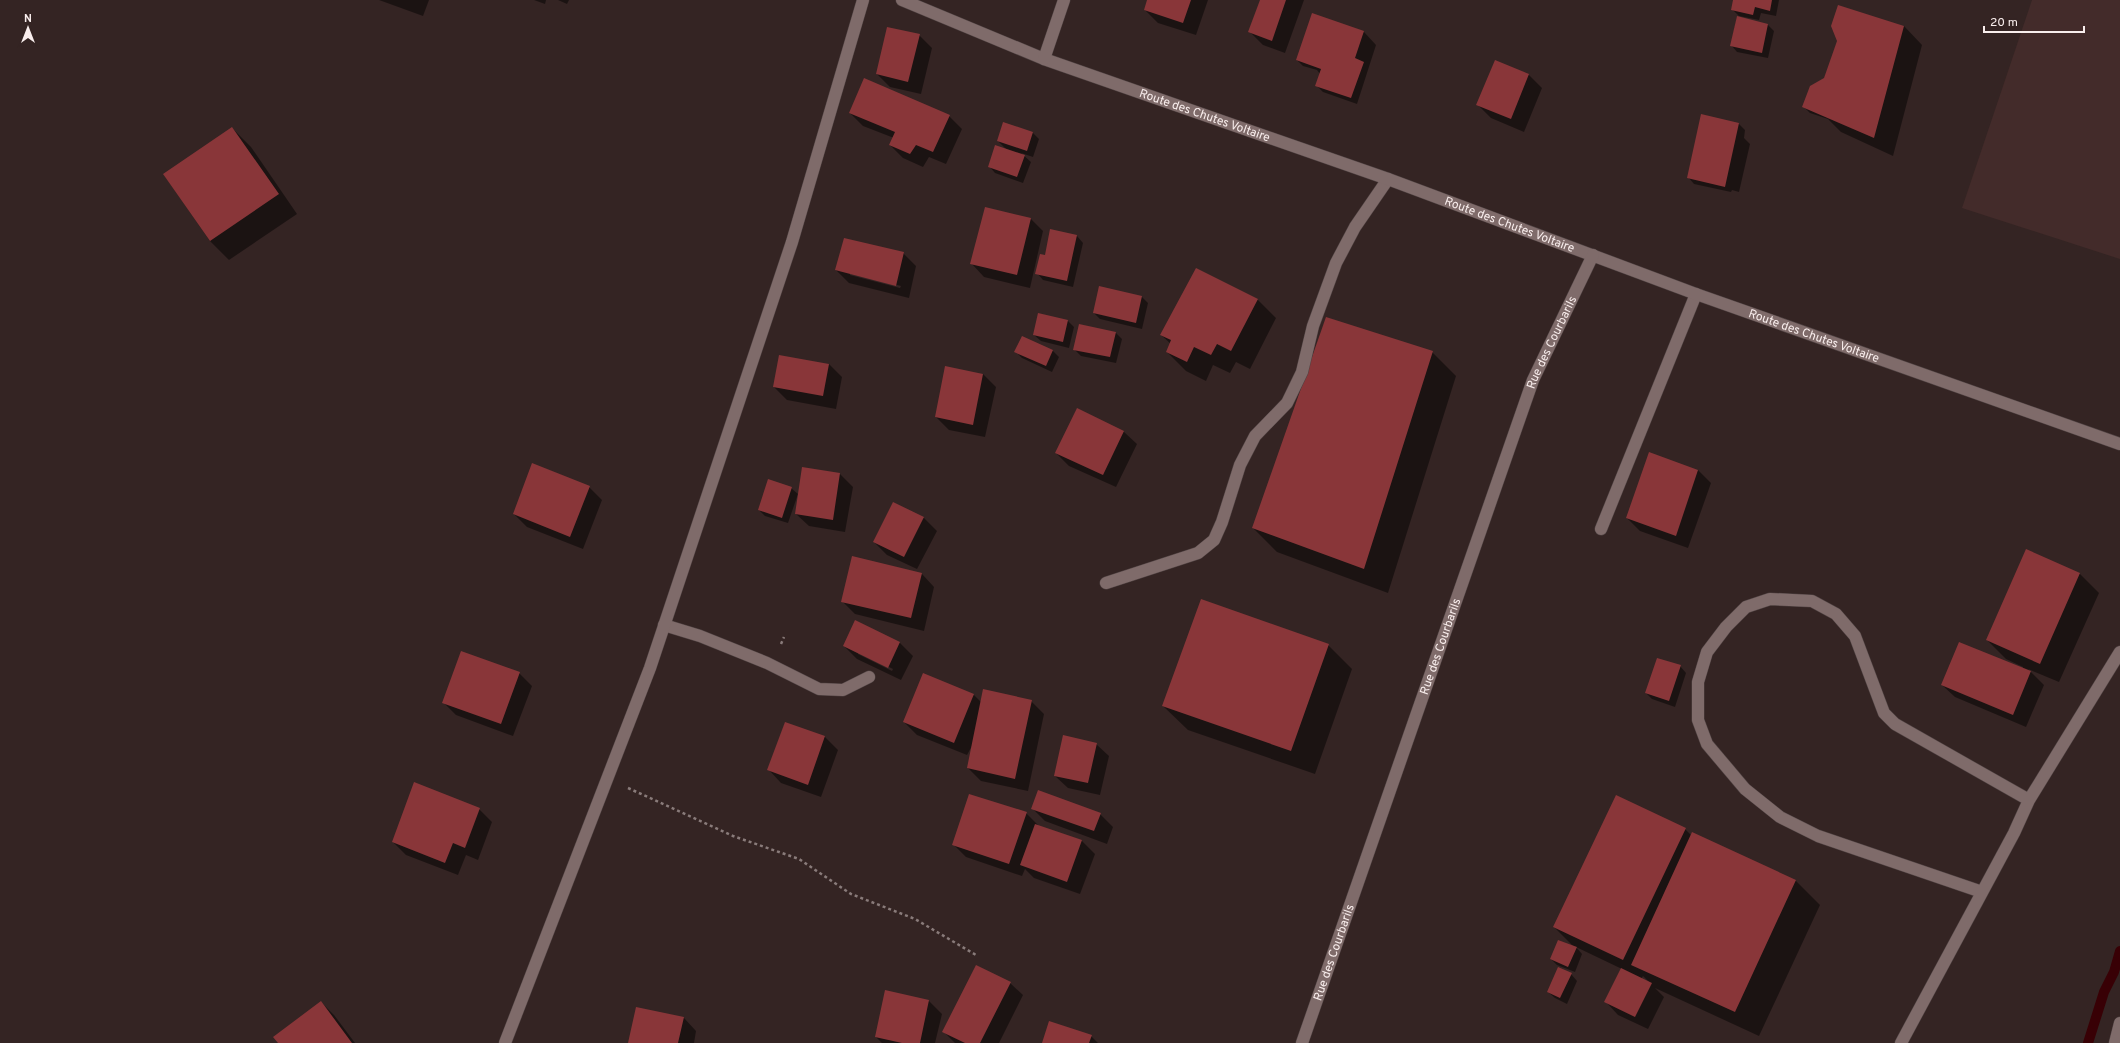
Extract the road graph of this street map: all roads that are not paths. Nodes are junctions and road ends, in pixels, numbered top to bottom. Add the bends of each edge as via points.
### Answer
1 (863, 0) edge
2 (902, 0) edge
3 (1064, 0) edge
4 (1044, 59) junction
5 (1388, 179) junction
6 (1593, 255) junction
7 (1696, 294) junction
8 (2120, 444) edge
9 (1601, 530) dead end
10 (1106, 583) dead end
11 (664, 625) junction
12 (2120, 652) edge
13 (869, 677) dead end
14 (2029, 800) junction
15 (1982, 892) junction
16 (2120, 1023) edge
17 (505, 1043) edge
18 (1302, 1043) edge
19 (1901, 1043) edge
20 (2115, 1043) edge

1 - 11 street via 792,242
2 - 4 street, Route des Chutes Voltaire
3 - 4 street
4 - 5 street, Route des Chutes Voltaire
5 - 6 street, Route des Chutes Voltaire
5 - 10 street via 1355,227 1336,263 1313,326 1302,372 1287,403 1255,436 1240,465 1214,540 1198,553
6 - 7 street, Route des Chutes Voltaire
6 - 18 street, Rue des Courbarils via 1533,380
7 - 8 street, Route des Chutes Voltaire
7 - 9 street
11 - 13 street via 700,636 767,663 819,689 843,690
11 - 17 street via 608,778
12 - 14 street
14 - 15 street
14 - 15 street via 1895,724 1884,713 1855,636 1836,614 1812,601 1770,599 1746,607 1726,627 1707,652 1698,682 1698,720 1707,744 1744,789 1780,818 1818,836
15 - 19 street
16 - 20 street

